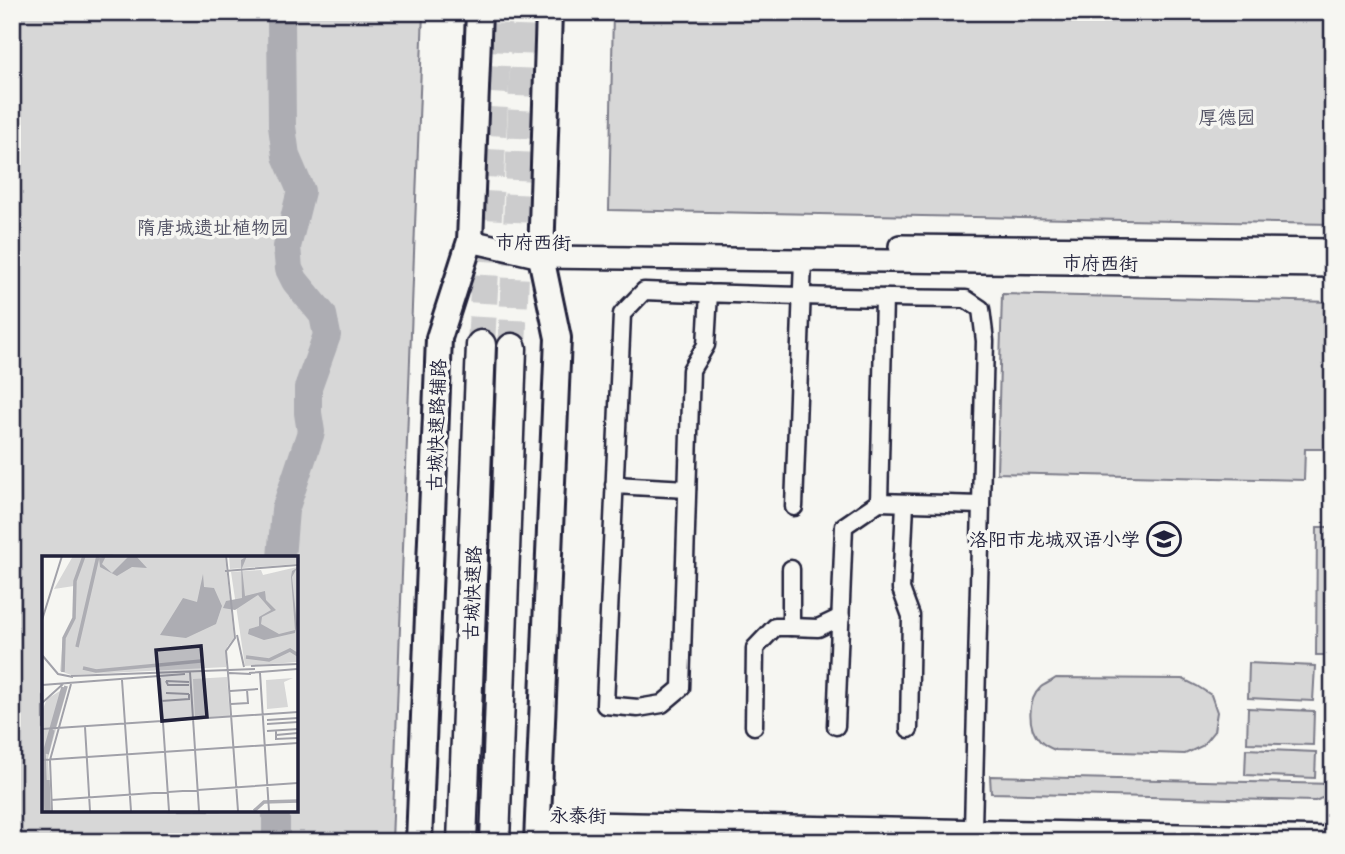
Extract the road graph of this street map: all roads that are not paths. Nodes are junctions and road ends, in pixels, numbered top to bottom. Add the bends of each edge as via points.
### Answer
1 (479, 12) edge
2 (549, 12) edge
3 (471, 242) junction
4 (541, 250) junction
5 (1333, 250) edge
6 (803, 260) junction
7 (1333, 266) edge
8 (709, 293) junction
9 (803, 297) junction
10 (884, 298) junction
11 (481, 345) tunnel mouth
12 (512, 348) tunnel mouth
13 (614, 485) junction
14 (687, 489) junction
15 (879, 502) junction
16 (905, 505) junction
17 (981, 505) junction
18 (794, 507) dead end
19 (792, 569) dead end
20 (841, 617) junction
21 (792, 627) junction
22 (754, 726) dead end
23 (836, 726) dead end
24 (909, 729) dead end
25 (538, 826) edge
26 (973, 826) junction
27 (1333, 828) edge
28 (1333, 838) edge
29 (419, 842) edge
30 (462, 842) edge
31 (495, 842) edge

1 - 3 main road, 古城快速路辅路
2 - 4 main road
3 - 4 street, 市府西街
3 - 29 main road, 古城快速路辅路 via 439,338
4 - 5 street, 市府西街
4 - 6 street, 市府西街
4 - 25 main road via 558,338
6 - 7 street, 市府西街
6 - 9 street
8 - 9 street
8 - 13 street via 644,291 622,314
8 - 14 street via 706,345 691,370
9 - 10 street
9 - 18 street
10 - 15 street
10 - 17 street via 966,299 981,309 985,341
11 - 30 highway, 古城快速路
12 - 31 highway, 古城快速路
13 - 14 street
13 - 14 street via 605,705 638,708 662,705 681,688
15 - 16 street
15 - 20 street via 844,526
16 - 17 street
16 - 24 street via 901,589 911,616
17 - 26 street
19 - 21 street
20 - 21 street via 818,628
20 - 23 street
21 - 22 street via 775,627 755,648
25 - 26 street, 永泰街
26 - 27 street, 永泰街
26 - 28 street, 永泰街

